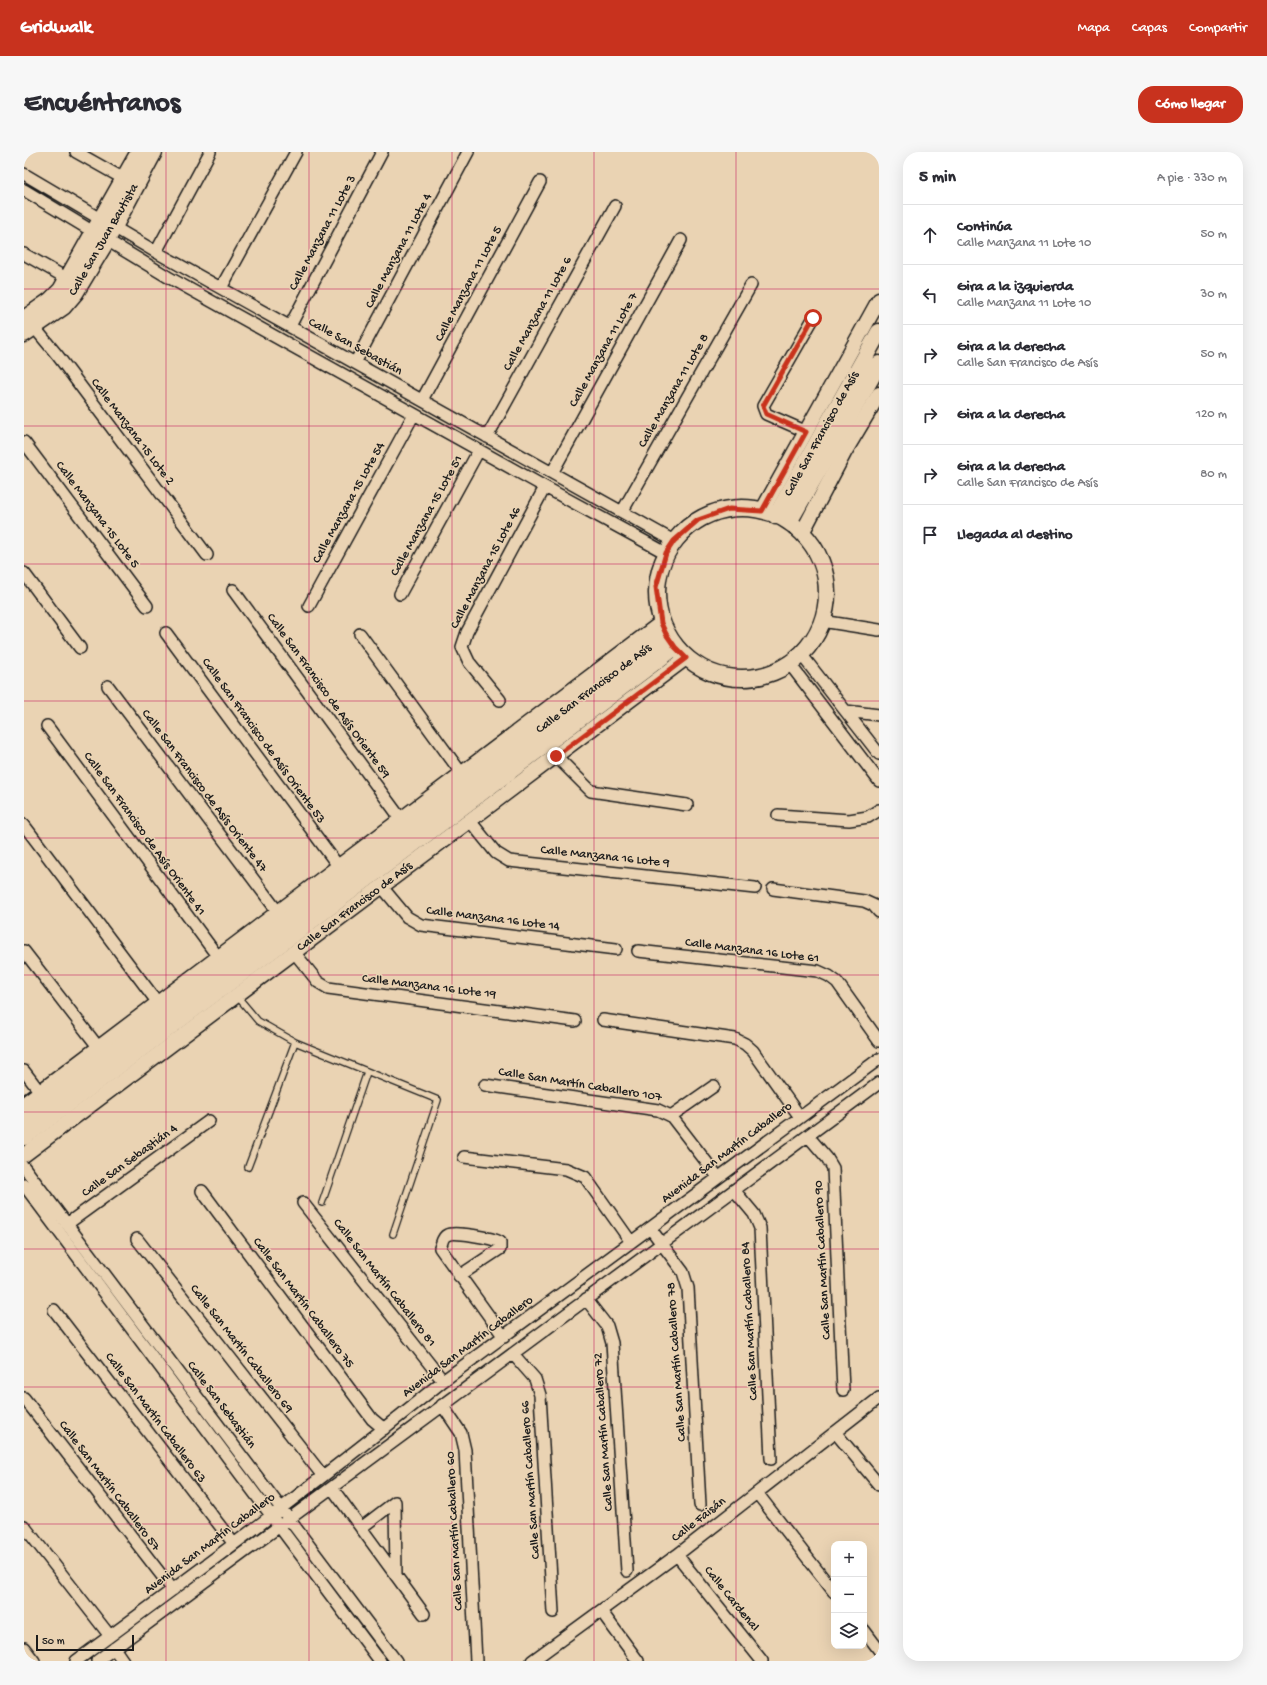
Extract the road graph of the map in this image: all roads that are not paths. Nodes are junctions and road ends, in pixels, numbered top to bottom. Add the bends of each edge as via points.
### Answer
1 (76, 152) edge
2 (139, 152) edge
3 (154, 152) edge
4 (210, 152) edge
5 (296, 152) edge
6 (382, 152) edge
7 (468, 152) edge
8 (24, 174) edge
9 (124, 179) junction
10 (540, 182) dead end
11 (24, 190) edge
12 (615, 206) dead end
13 (104, 229) junction
14 (681, 240) dead end
15 (156, 252) junction
16 (24, 254) edge
17 (68, 279) junction
18 (751, 284) dead end
19 (221, 288) junction
20 (879, 300) edge
21 (813, 318) dead end
22 (290, 326) junction
23 (27, 327) edge
24 (879, 332) edge
25 (355, 363) junction
26 (879, 364) edge
27 (879, 394) edge
28 (422, 400) junction
29 (414, 414) junction
30 (806, 432) junction
31 (487, 437) junction
32 (24, 442) edge
33 (478, 450) junction
34 (552, 473) junction
35 (545, 487) junction
36 (622, 512) junction
37 (776, 516) junction
38 (802, 533) junction
39 (670, 547) junction
40 (207, 555) dead end
41 (24, 573) edge
42 (233, 590) dead end
43 (400, 594) dead end
44 (147, 606) dead end
45 (309, 606) dead end
46 (822, 620) junction
47 (879, 630) edge
48 (166, 633) dead end
49 (360, 634) dead end
50 (667, 634) junction
51 (80, 648) dead end
52 (686, 658) junction
53 (795, 659) junction
54 (108, 686) dead end
55 (500, 700) dead end
56 (846, 711) junction
57 (879, 715) edge
58 (47, 726) dead end
59 (879, 754) edge
60 (556, 756) junction
61 (462, 774) junction
62 (879, 782) edge
63 (687, 805) dead end
64 (879, 810) edge
65 (778, 815) dead end
66 (401, 819) junction
67 (470, 820) junction
68 (24, 825) edge
69 (338, 867) junction
70 (382, 887) junction
71 (755, 888) dead end
72 (773, 889) dead end
73 (278, 912) junction
74 (879, 912) edge
75 (616, 949) dead end
76 (24, 951) edge
77 (638, 951) dead end
78 (294, 952) junction
79 (218, 958) junction
80 (237, 996) junction
81 (158, 1003) junction
82 (603, 1020) dead end
83 (575, 1021) dead end
84 (879, 1041) edge
85 (295, 1042) junction
86 (99, 1048) junction
87 (879, 1059) edge
88 (24, 1071) edge
89 (367, 1072) junction
90 (879, 1083) edge
91 (485, 1085) dead end
92 (714, 1086) dead end
93 (40, 1092) junction
94 (24, 1104) edge
95 (671, 1116) junction
96 (800, 1117) junction
97 (24, 1119) edge
98 (209, 1121) dead end
99 (808, 1136) junction
100 (24, 1137) edge
101 (24, 1155) edge
102 (464, 1157) dead end
103 (24, 1166) edge
104 (248, 1167) dead end
105 (718, 1177) junction
106 (24, 1184) edge
107 (734, 1190) junction
108 (202, 1191) dead end
109 (303, 1203) dead end
110 (322, 1203) dead end
111 (67, 1224) junction
112 (650, 1228) junction
113 (393, 1234) dead end
114 (137, 1240) dead end
115 (631, 1242) junction
116 (663, 1243) junction
117 (459, 1276) junction
118 (586, 1299) junction
119 (54, 1310) dead end
120 (504, 1337) junction
121 (513, 1354) junction
122 (443, 1381) junction
123 (843, 1390) dead end
124 (24, 1398) edge
125 (879, 1398) edge
126 (442, 1405) junction
127 (384, 1429) junction
128 (835, 1432) junction
129 (771, 1459) dead end
130 (323, 1476) junction
131 (879, 1485) edge
132 (332, 1488) junction
133 (757, 1493) junction
134 (700, 1505) dead end
135 (282, 1508) junction
136 (272, 1515) junction
137 (290, 1519) junction
138 (24, 1526) edge
139 (280, 1526) junction
140 (360, 1528) junction
141 (234, 1544) junction
142 (677, 1555) junction
143 (627, 1572) dead end
144 (396, 1576) junction
145 (831, 1588) edge
146 (173, 1590) junction
147 (601, 1611) junction
148 (553, 1612) dead end
149 (424, 1614) dead end
150 (867, 1634) edge
151 (110, 1636) junction
152 (24, 1648) edge
153 (114, 1648) junction
154 (879, 1650) edge
155 (34, 1661) edge
156 (76, 1661) edge
157 (97, 1661) edge
158 (123, 1661) edge
159 (380, 1661) edge
160 (396, 1661) edge
161 (476, 1661) edge
162 (532, 1661) edge
163 (638, 1661) edge
164 (762, 1661) edge

1 - 9 street
2 - 9 main road, Calle San Juan Bautista
3 - 13 main road, Calle San Juan Bautista
4 - 15 street
5 - 19 street
6 - 22 street, Calle Manzana 11 Lote 3
7 - 25 street, Calle Manzana 11 Lote 4
8 - 13 street, Calle San Sebastián
9 - 13 main road, Calle San Juan Bautista
10 - 28 street, Calle Manzana 11 Lote 5
11 - 13 street, Calle San Sebastián
12 - 31 street, Calle Manzana 11 Lote 6
13 - 15 street, Calle San Sebastián
13 - 17 main road, Calle San Juan Bautista
13 - 23 main road, Calle San Juan Bautista via 75,294 63,307
13 - 29 street, Calle San Sebastián via 168,277
14 - 34 street, Calle Manzana 11 Lote 7
15 - 19 street, Calle San Sebastián
16 - 17 street
17 - 23 main road, Calle San Juan Bautista
18 - 36 street, Calle Manzana 11 Lote 8
19 - 22 street, Calle San Sebastián
20 - 30 street, Calle San Francisco de Asís
21 - 30 street via 763,406 766,414
22 - 25 street, Calle San Sebastián
23 - 40 street, Calle Manzana 15 Lote 2 via 58,356
24 - 37 main road, Calle San Francisco de Asís
25 - 28 street, Calle San Sebastián
26 - 37 main road, Calle San Francisco de Asís
27 - 38 street via 844,453
28 - 31 street, Calle San Sebastián
29 - 33 street, Calle San Sebastián
29 - 45 street, Calle Manzana 15 Lote 54
30 - 37 street, Calle San Francisco de Asís
31 - 34 street, Calle San Sebastián
32 - 44 street, Calle Manzana 15 Lote 5
33 - 35 street, Calle San Sebastián
33 - 43 street, Calle Manzana 15 Lote 51
34 - 36 street, Calle San Sebastián
35 - 39 street, Calle San Sebastián
35 - 55 street, Calle Manzana 15 Lote 46 via 467,632 462,647 470,662
36 - 39 street, Calle San Sebastián
37 - 38 main road
37 - 39 main road via 729,509 698,520
38 - 46 main road via 820,557 827,589
39 - 50 main road via 656,587
41 - 51 street
42 - 66 street, Calle San Francisco de Asís Oriente 59
46 - 47 street
46 - 53 main road via 814,638
48 - 69 street, Calle San Francisco de Asís Oriente 53
49 - 61 street
50 - 52 main road
50 - 61 street, Calle San Francisco de Asís
50 - 97 main road, Calle San Francisco de Asís
50 - 100 main road, Calle San Francisco de Asís
52 - 53 main road via 710,672 737,678 764,675
52 - 60 street, Calle San Francisco de Asís
53 - 56 street
53 - 62 street
54 - 73 street, Calle San Francisco de Asís Oriente 47
56 - 57 street
56 - 59 street
58 - 79 street, Calle San Francisco de Asís Oriente 41
60 - 63 street via 591,791
60 - 67 street, Calle San Francisco de Asís
61 - 66 street, Calle San Francisco de Asís
64 - 65 street via 868,818 849,820
66 - 69 street, Calle San Francisco de Asís
67 - 70 street, Calle San Francisco de Asís
67 - 71 street, Calle Manzana 16 Lote 9 via 496,853 509,861
68 - 81 street
69 - 73 street, Calle San Francisco de Asís
70 - 75 street, Calle Manzana 16 Lote 14 via 407,917 421,925
70 - 78 street, Calle San Francisco de Asís
72 - 74 street via 864,901
73 - 79 street, Calle San Francisco de Asís
76 - 86 street
77 - 84 street, Calle Manzana 16 Lote 61 via 818,971 838,982
78 - 80 street, Calle San Francisco de Asís
78 - 83 street, Calle Manzana 16 Lote 19 via 318,982 328,988
79 - 81 street, Calle San Francisco de Asís
80 - 85 lane via 258,1021
80 - 101 street, Calle San Francisco de Asís
81 - 86 street, Calle San Francisco de Asís
82 - 96 street via 735,1039 753,1051
85 - 89 lane
85 - 104 lane
86 - 93 street, Calle San Francisco de Asís
87 - 96 street, Avenida San Martín Caballero
88 - 93 street
89 - 110 lane
89 - 113 lane via 438,1100
90 - 99 street, Avenida San Martín Caballero
91 - 95 street, Calle San Martín Caballero 107 via 658,1110
92 - 95 street, Calle San Martín Caballero 107
93 - 94 street, Calle San Francisco de Asís
95 - 105 street, Calle San Martín Caballero 107
96 - 105 street, Avenida San Martín Caballero
98 - 111 street, Calle San Sebastián 4
99 - 107 street, Avenida San Martín Caballero
99 - 123 street, Calle San Martín Caballero 90 via 832,1168
102 - 115 street via 566,1168 576,1172 585,1177
103 - 111 street, Calle San Sebastián
105 - 112 street, Avenida San Martín Caballero
106 - 136 street, Calle San Sebastián
107 - 116 street, Avenida San Martín Caballero
107 - 129 street, Calle San Martín Caballero 84 via 754,1214 760,1228
108 - 127 street, Calle San Martín Caballero 75 via 372,1419
109 - 122 street, Calle San Martín Caballero 81
111 - 135 street, Calle San Sebastián
112 - 115 street, Avenida San Martín Caballero
112 - 116 street, Calle San Martín Caballero 78
114 - 130 street, Calle San Martín Caballero 69
115 - 120 street, Avenida San Martín Caballero
116 - 118 street, Avenida San Martín Caballero
116 - 134 street, Calle San Martín Caballero 78 via 683,1272 688,1288
117 - 117 street via 440,1248 446,1235 454,1233 500,1242 500,1249
117 - 120 street
118 - 121 street, Avenida San Martín Caballero
118 - 143 street, Calle San Martín Caballero 72 via 607,1326 612,1343
119 - 141 street, Calle San Martín Caballero 63
120 - 122 street, Avenida San Martín Caballero
121 - 126 street, Avenida San Martín Caballero
121 - 148 street, Calle San Martín Caballero 66 via 535,1379 540,1395
122 - 127 street, Avenida San Martín Caballero
124 - 146 street, Calle San Martín Caballero 57
125 - 128 street, Calle Faisán
126 - 132 street, Avenida San Martín Caballero
126 - 161 street, Calle San Martín Caballero 60 via 461,1433 465,1450
127 - 130 street, Avenida San Martín Caballero
128 - 131 street
128 - 133 street, Calle Faisán
130 - 135 street, Avenida San Martín Caballero
132 - 137 street, Avenida San Martín Caballero
132 - 140 street
133 - 142 street, Calle Faisán
133 - 145 street
135 - 136 street, Avenida San Martín Caballero
135 - 137 street, Calle San Sebastián
136 - 139 street, Calle San Sebastián
136 - 141 street, Avenida San Martín Caballero
137 - 139 street, Avenida San Martín Caballero
137 - 160 street, Calle San Sebastián
138 - 151 street
139 - 153 street, Avenida San Martín Caballero
139 - 159 street, Calle San Sebastián
140 - 144 street
140 - 144 street via 395,1502
141 - 146 street, Avenida San Martín Caballero
142 - 147 street, Calle Faisán
142 - 164 street, Calle Cardenal
144 - 149 street
146 - 151 street, Avenida San Martín Caballero
147 - 162 street, Calle Faisán
147 - 163 street
150 - 154 street
151 - 156 street, Avenida San Martín Caballero
152 - 155 street
153 - 157 street, Avenida San Martín Caballero
153 - 158 street

